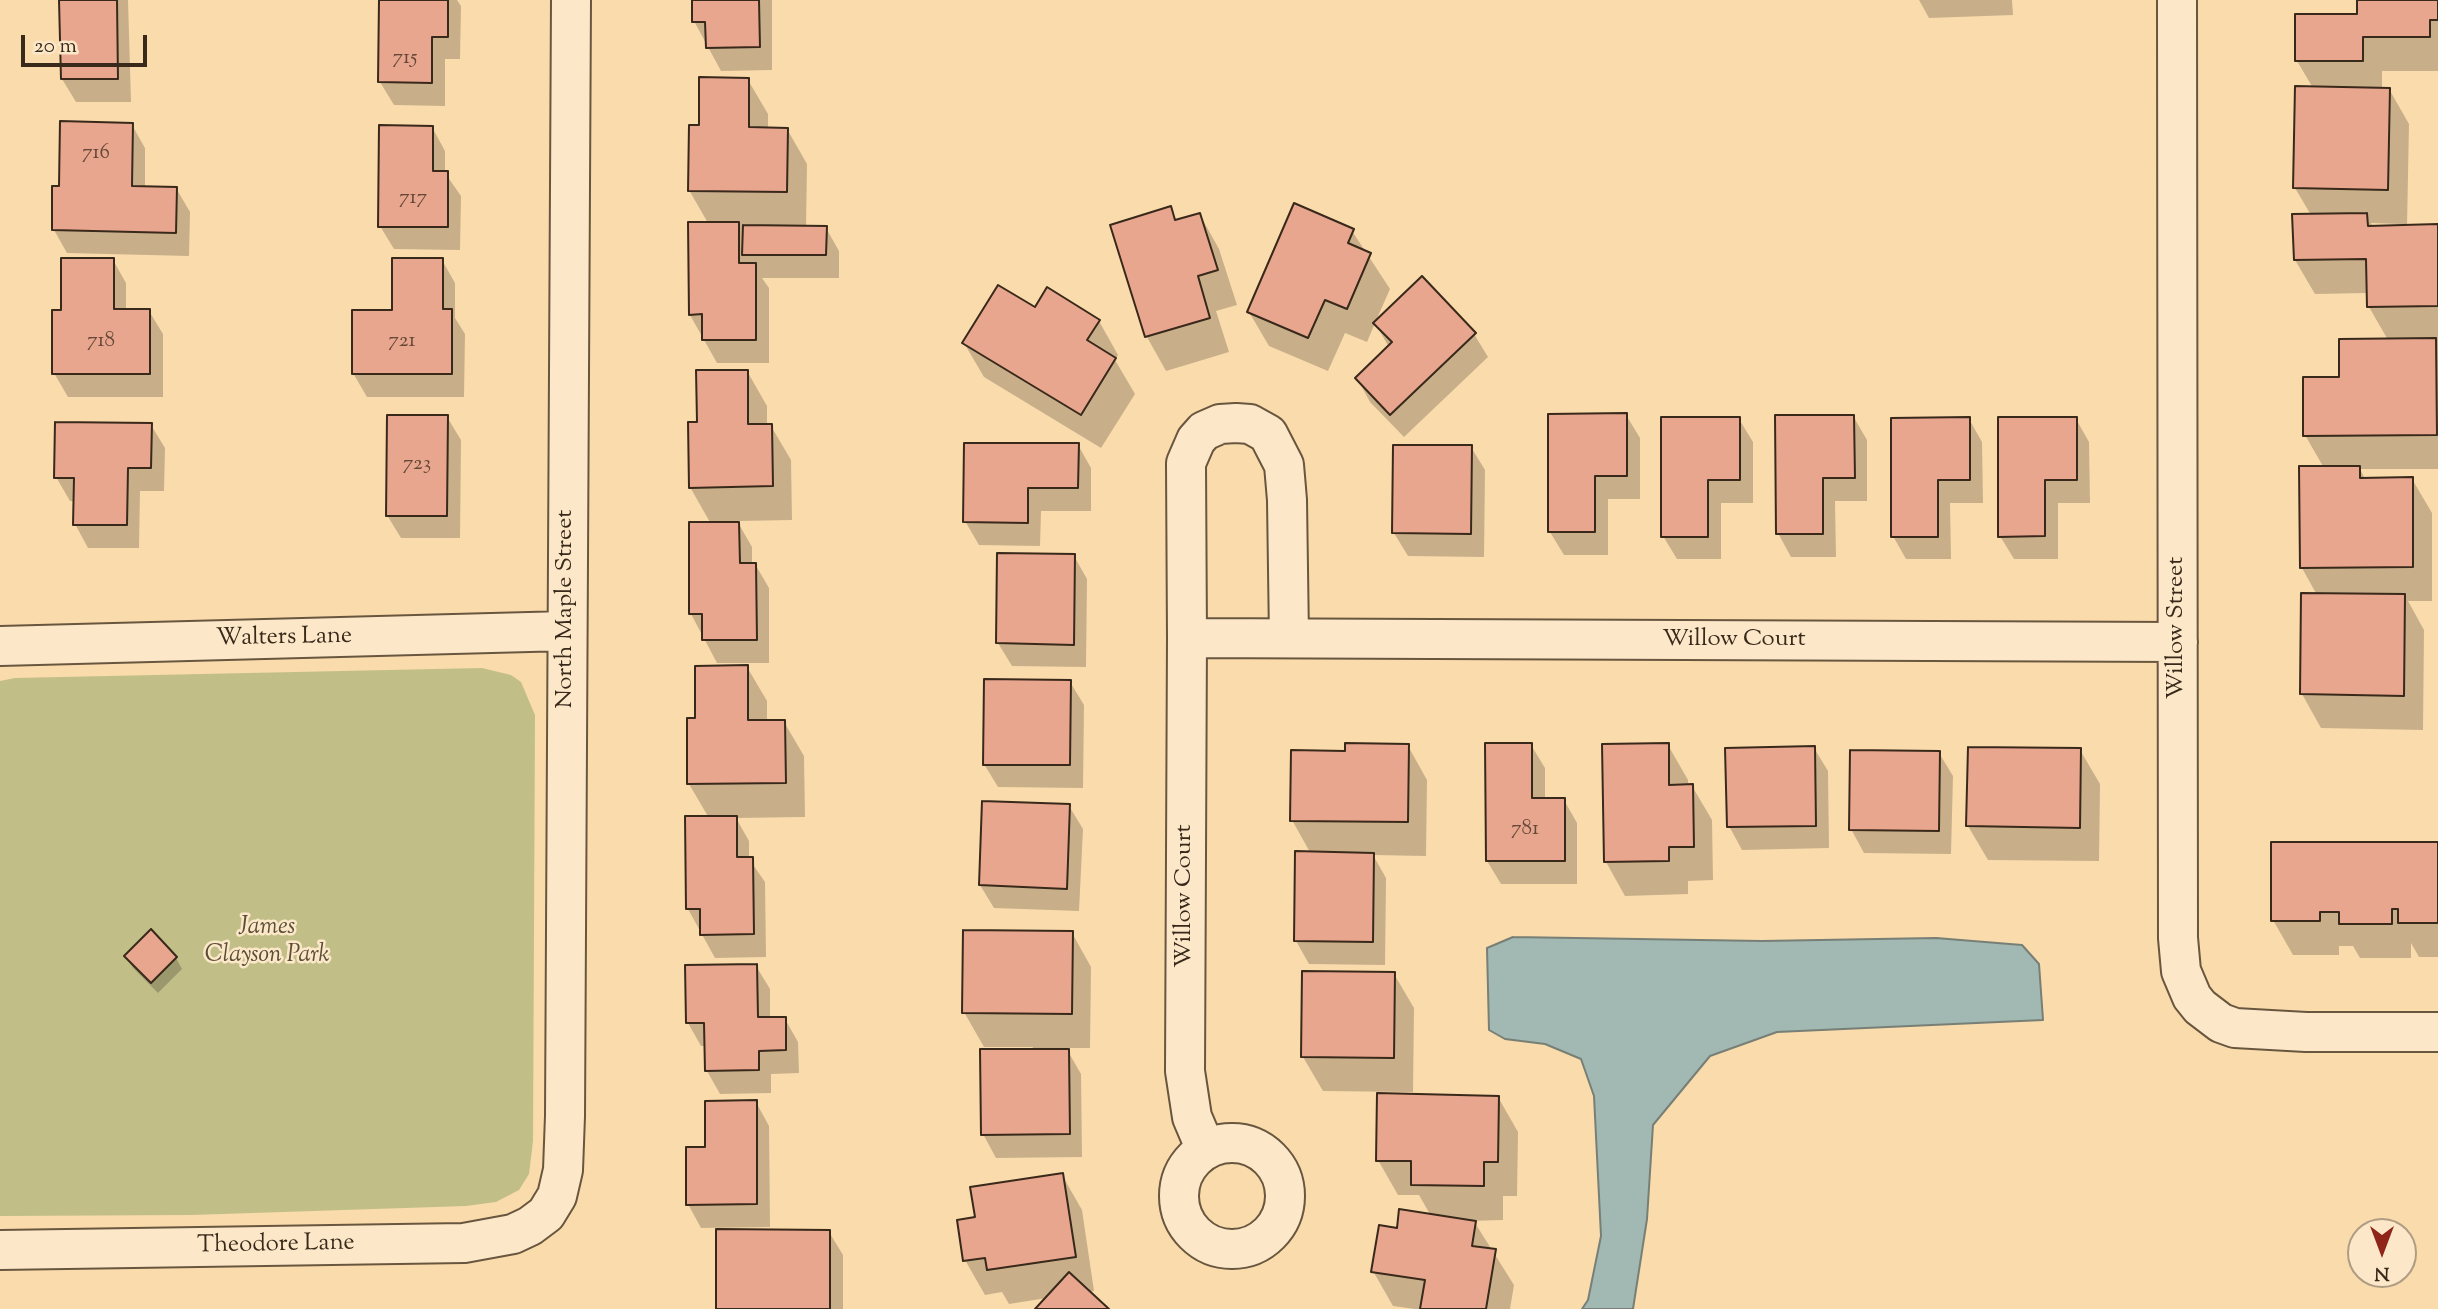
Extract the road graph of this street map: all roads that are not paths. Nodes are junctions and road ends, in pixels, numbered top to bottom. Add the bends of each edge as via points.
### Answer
1 (571, 0) edge
2 (2178, 0) edge
3 (567, 631) junction
4 (1187, 638) junction
5 (1289, 638) junction
6 (2178, 642) junction
7 (0, 646) edge
8 (2438, 1032) edge
9 (1206, 1150) dead end
10 (546, 1214) joint
11 (0, 1250) edge

1 - 3 street, North Maple Street
2 - 6 street, Willow Street
3 - 7 street, Walters Lane
3 - 10 street, North Maple Street via 565,1116 562,1177
4 - 5 street, Willow Court
4 - 5 street, Willow Court via 1186,463 1204,431 1237,423 1268,433 1284,465
4 - 9 street, Willow Court via 1185,1071 1192,1116
5 - 6 street, Willow Court
6 - 8 street, Willow Street via 2178,947 2181,971 2192,997 2221,1023 2251,1030
10 - 11 street, Theodore Lane via 513,1234 464,1243

